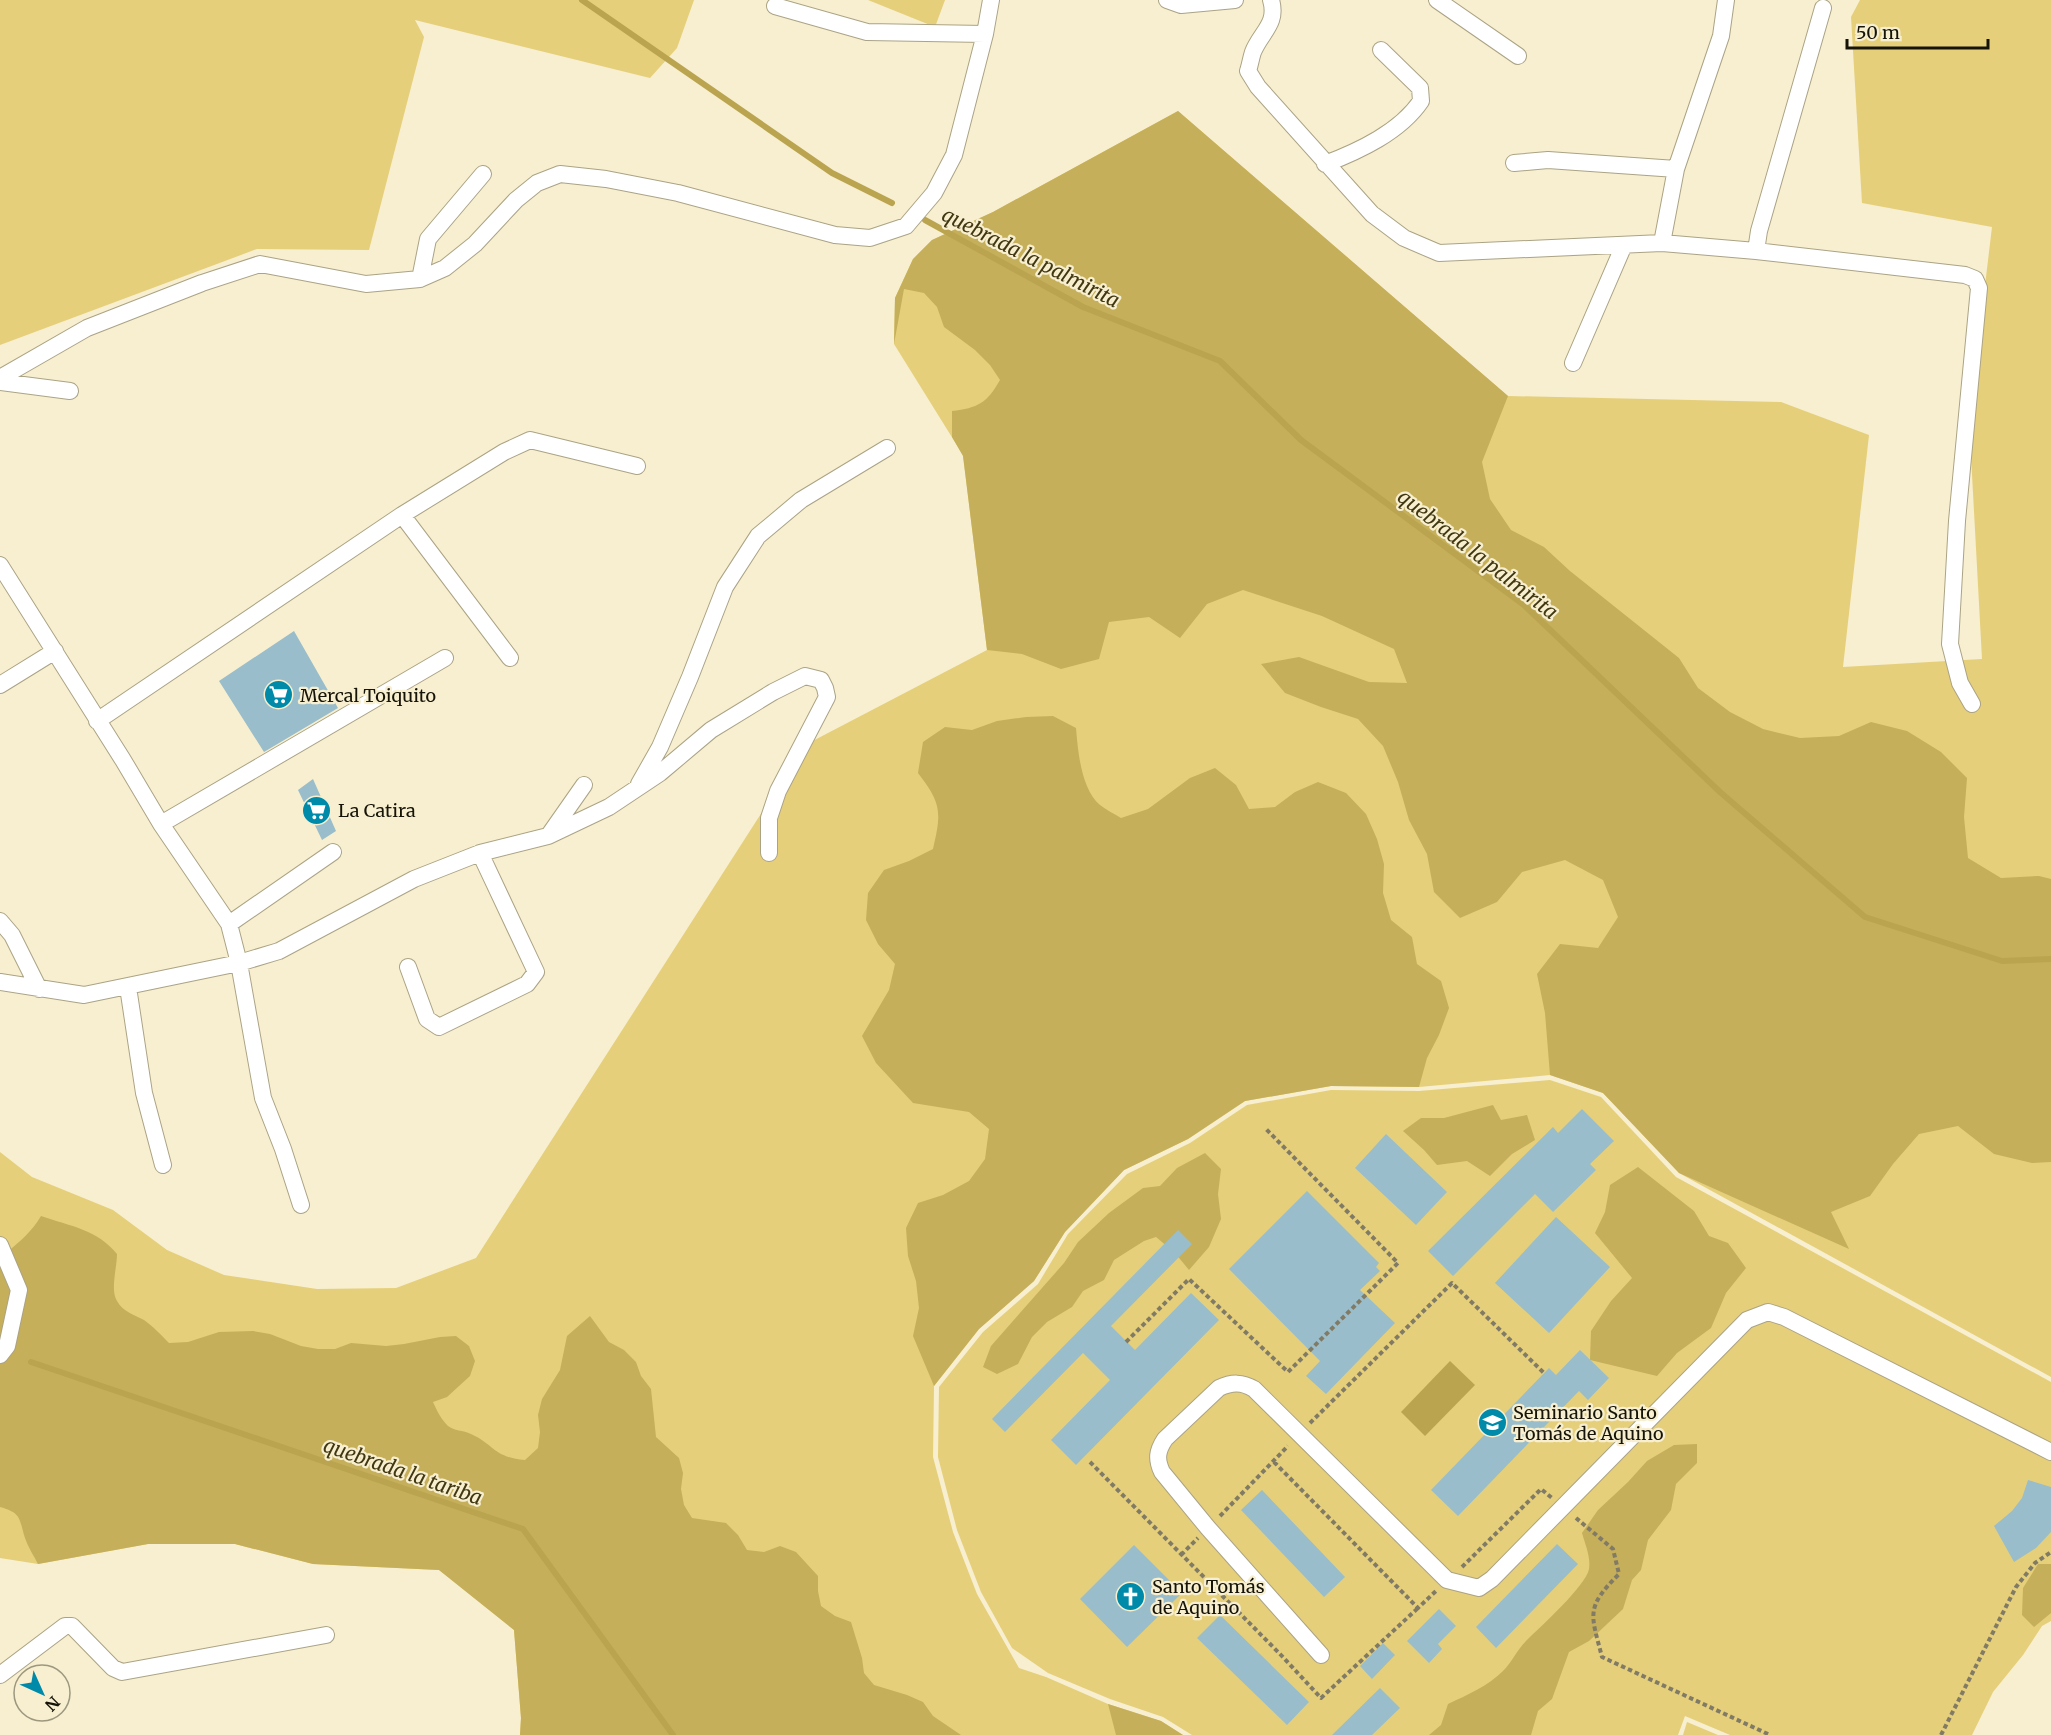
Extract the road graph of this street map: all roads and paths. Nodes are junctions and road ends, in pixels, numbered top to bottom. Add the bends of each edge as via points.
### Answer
1 (991, 0) edge
2 (1167, 0) edge
3 (1235, 0) edge
4 (1271, 0) edge
5 (1437, 0) edge
6 (1726, 0) edge
7 (775, 6) dead end
8 (1823, 8) dead end
9 (985, 34) junction
10 (1381, 50) dead end
11 (1518, 56) dead end
12 (1514, 163) dead end
13 (1325, 164) junction
14 (1676, 169) junction
15 (483, 174) dead end
16 (1662, 243) junction
17 (1624, 245) junction
18 (1756, 251) junction
19 (420, 279) junction
20 (1573, 363) dead end
21 (0, 380) edge
22 (70, 391) dead end
23 (886, 448) dead end
24 (637, 466) dead end
25 (402, 515) junction
26 (0, 565) edge
27 (55, 651) junction
28 (445, 658) dead end
29 (510, 658) dead end
30 (0, 685) edge
31 (1972, 704) dead end
32 (97, 721) junction
33 (584, 785) dead end
34 (635, 790) junction
35 (162, 825) junction
36 (548, 836) junction
37 (333, 852) dead end
38 (480, 853) junction
39 (769, 853) dead end
40 (0, 921) edge
41 (229, 924) junction
42 (239, 963) junction
43 (408, 967) dead end
44 (0, 982) edge
45 (128, 987) junction
46 (39, 988) junction
47 (1266, 1129) dead end
48 (163, 1165) dead end
49 (301, 1206) dead end
50 (0, 1245) edge
51 (1126, 1342) dead end
52 (0, 1356) edge
53 (1544, 1373) dead end
54 (1299, 1434) junction
55 (2051, 1452) edge
56 (1275, 1462) junction
57 (1562, 1507) junction
58 (1208, 1528) junction
59 (2051, 1552) edge
60 (1181, 1555) dead end
61 (1448, 1580) junction
62 (326, 1635) dead end
63 (1321, 1655) dead end
64 (0, 1675) edge
65 (1770, 1735) edge
66 (1941, 1735) edge

1 - 9 street
2 - 3 street via 1181,5
4 - 13 street via 1274,12 1248,71
5 - 11 street
6 - 14 street via 1721,36
7 - 9 street via 867,32
8 - 18 street
9 - 19 street via 954,155 934,193 906,226 870,238 834,235 678,193 560,174 537,183 475,244 445,268
10 - 13 street via 1420,88 1421,101 1391,131
12 - 14 street via 1548,160
13 - 17 street via 1372,214 1404,238 1439,253
14 - 16 street
15 - 19 street via 428,239
16 - 17 street
16 - 18 street
17 - 20 street
18 - 31 street via 1975,279 1979,288 1957,521 1950,644 1960,683
19 - 21 street via 366,284 260,264 87,328
21 - 22 street
23 - 34 street via 801,500 758,536 724,587 660,747
24 - 25 street via 530,440
25 - 29 street
25 - 32 street
26 - 27 street
27 - 30 street
27 - 32 street
28 - 35 street
32 - 35 street
33 - 36 street
34 - 36 street
34 - 39 street via 711,730 773,692 805,676 820,680 827,697 778,791 769,818
35 - 41 street
36 - 38 street
37 - 41 street
38 - 42 street via 414,879 279,951
38 - 43 street via 536,972 527,984 439,1027 426,1019
40 - 46 street via 12,935
41 - 42 street
42 - 45 street
42 - 49 street via 263,1098
44 - 46 street
45 - 46 street via 84,995
45 - 48 street via 144,1093
47 - 51 path via 1398,1263 1288,1372 1189,1279
50 - 52 street via 19,1290 7,1346
53 - 54 path via 1452,1283
54 - 56 path
54 - 58 street via 1254,1389 1235,1383 1219,1388 1165,1439 1157,1456 1162,1472
54 - 61 street
55 - 57 street via 1768,1312 1747,1320
56 - 58 path
56 - 61 path via 1418,1608
57 - 61 street via 1479,1588
57 - 61 path via 1541,1489
57 - 65 path via 1613,1549 1618,1574 1601,1592 1591,1615 1602,1657
58 - 60 path
58 - 63 street
59 - 66 path via 2035,1563 2016,1587
62 - 64 street via 122,1672 113,1668 72,1626 65,1626

